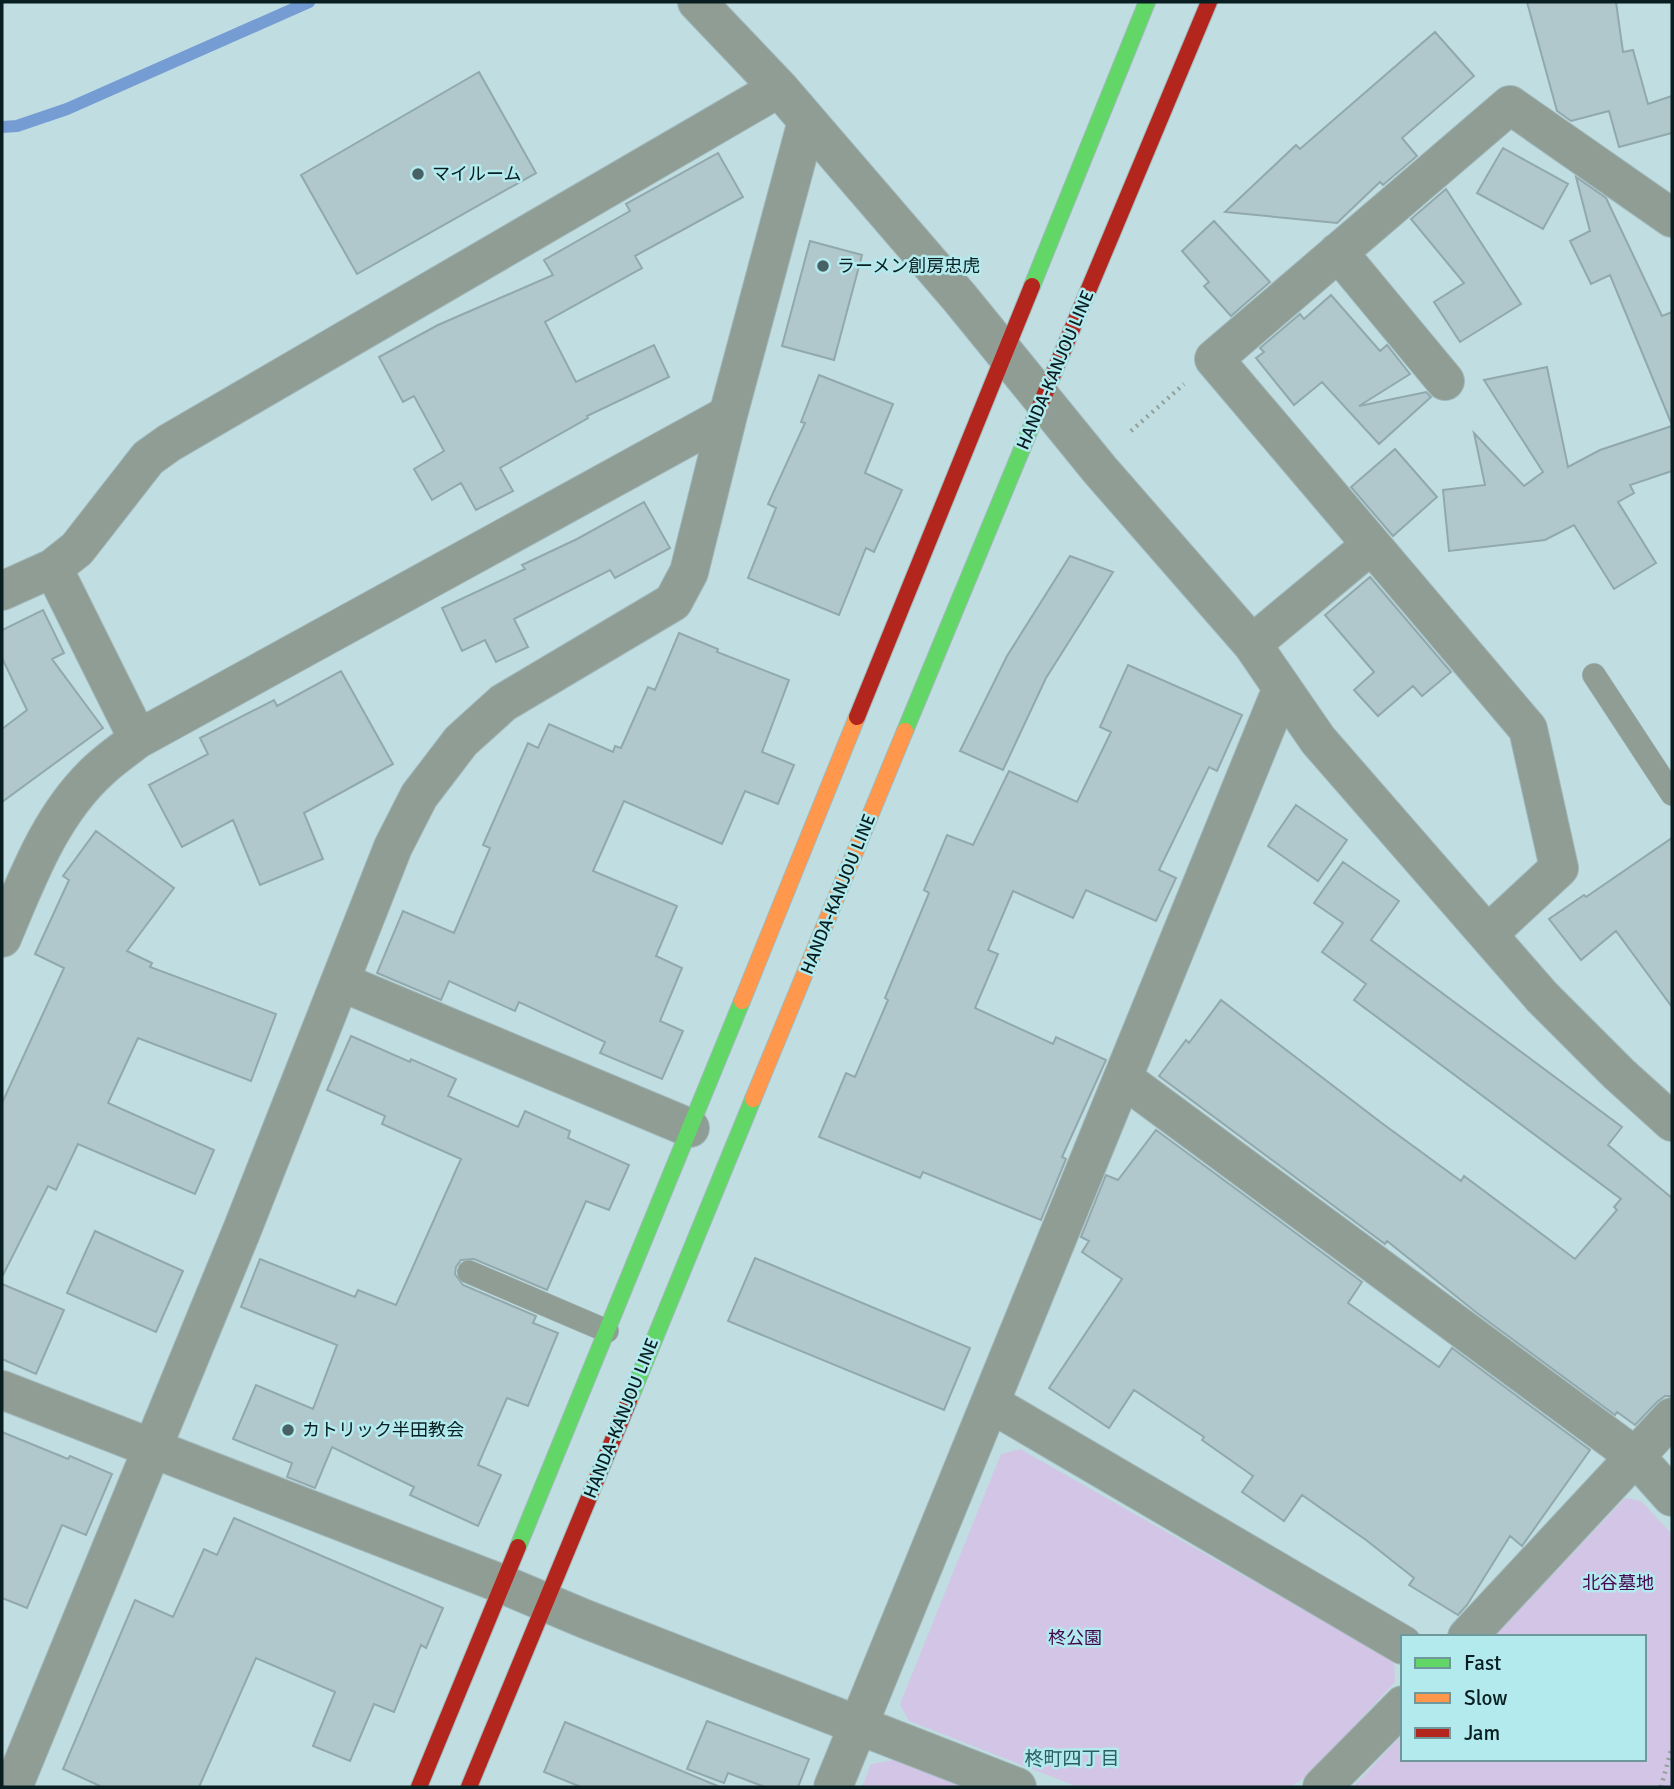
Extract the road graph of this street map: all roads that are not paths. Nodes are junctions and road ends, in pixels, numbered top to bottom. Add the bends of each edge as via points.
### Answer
1 (696, 2) edge
2 (1147, 2) edge
3 (1209, 2) edge
4 (779, 88) junction
5 (807, 121) junction
6 (1672, 218) edge
7 (1338, 252) junction
8 (1005, 353) junction
9 (1445, 380) dead end
10 (1043, 398) junction
11 (728, 415) junction
12 (1371, 545) junction
13 (52, 568) junction
14 (2, 591) edge
15 (1252, 644) junction
16 (1594, 676) dead end
17 (1282, 688) junction
18 (138, 739) junction
19 (1664, 762) edge
20 (1672, 793) edge
21 (1488, 934) junction
22 (2, 938) edge
23 (341, 982) junction
24 (1124, 1079) junction
25 (1672, 1122) edge
26 (690, 1128) junction
27 (469, 1272) dead end
28 (607, 1331) junction
29 (2, 1390) edge
30 (990, 1403) junction
31 (1672, 1417) edge
32 (151, 1449) junction
33 (1636, 1457) junction
34 (1672, 1497) edge
35 (502, 1584) junction
36 (545, 1602) junction
37 (1469, 1635) edge
38 (1401, 1644) edge
39 (1401, 1707) edge
40 (858, 1727) junction
41 (13, 1787) edge
42 (419, 1787) edge
43 (469, 1787) edge
44 (833, 1787) edge
45 (1017, 1787) edge
46 (1322, 1787) edge

1 - 4 street
2 - 8 main road
3 - 10 main road, HANDA-KANJOU LINE
4 - 5 street
4 - 13 street via 169,443 148,458 77,548
5 - 8 street
5 - 11 street
6 - 7 street via 1510,104
7 - 9 street
7 - 12 street via 1214,359
8 - 10 street
8 - 26 main road
10 - 15 street
10 - 36 main road, HANDA-KANJOU LINE
11 - 18 street
11 - 23 street via 689,572 673,602 503,703 461,741 419,796 393,847
12 - 15 street
12 - 21 street via 1528,729 1559,867
13 - 14 street
13 - 18 street
15 - 17 street
16 - 19 lane
17 - 21 street via 1318,740
17 - 24 street
18 - 22 street via 98,770 64,811 36,859
19 - 20 lane
21 - 25 street via 1542,997
23 - 26 street
23 - 32 street
24 - 30 street
24 - 33 street
26 - 28 main road
27 - 28 lane
28 - 35 main road
29 - 32 street
30 - 38 street
30 - 40 street
31 - 33 street
32 - 35 street
32 - 41 street
33 - 34 street
33 - 37 street
35 - 36 street
35 - 42 main road
36 - 40 street
36 - 43 main road, HANDA-KANJOU LINE
39 - 46 street
40 - 44 street
40 - 45 street

